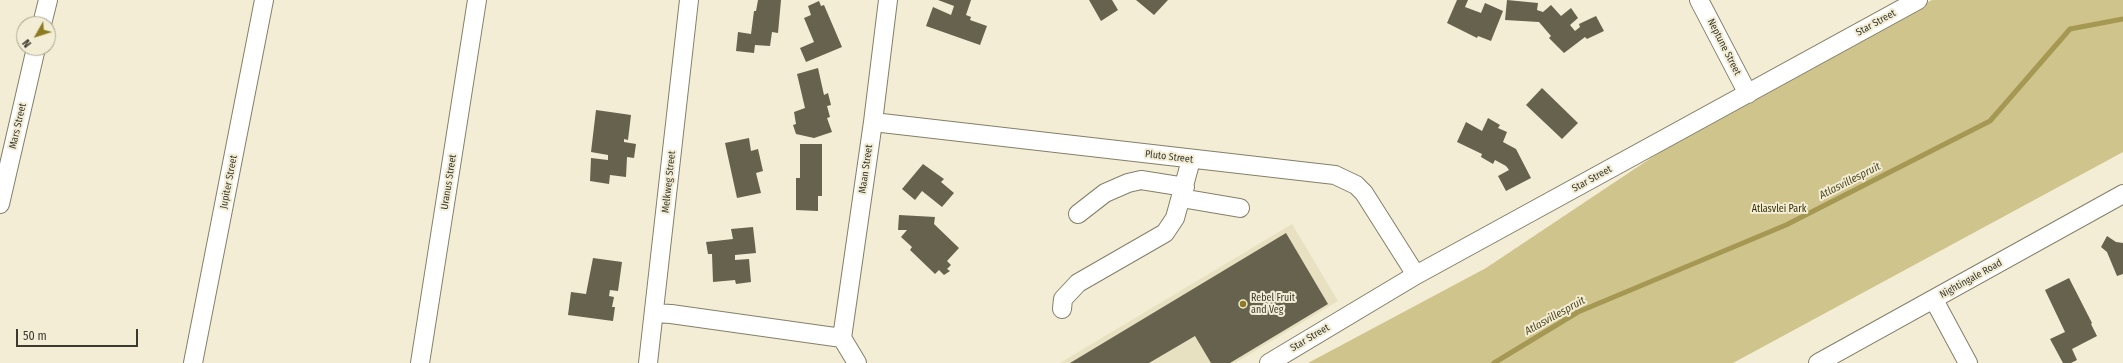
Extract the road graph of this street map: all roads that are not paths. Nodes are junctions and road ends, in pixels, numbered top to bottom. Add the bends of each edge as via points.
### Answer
1 (48, 0) edge
2 (264, 0) edge
3 (477, 0) edge
4 (689, 0) edge
5 (888, 0) edge
6 (1699, 0) edge
7 (1918, 0) edge
8 (44, 16) edge
9 (34, 56) edge
10 (1748, 94) junction
11 (873, 122) junction
12 (1191, 160) junction
13 (1183, 192) junction
14 (2123, 194) edge
15 (0, 204) edge
16 (1240, 208) dead end
17 (1078, 214) dead end
18 (1416, 275) junction
19 (1934, 300) junction
20 (1062, 309) dead end
21 (654, 313) junction
22 (842, 338) junction
23 (193, 363) edge
24 (420, 363) edge
25 (648, 363) edge
26 (857, 363) edge
27 (1269, 363) edge
28 (1818, 363) edge
29 (1968, 363) edge

1 - 8 street
2 - 23 street, Jupiter Street
3 - 24 street, Uranus Street
4 - 21 street, Melkweg Street
5 - 11 street, Maan Street
6 - 10 street, Neptune Street
7 - 10 street, Star Street
9 - 15 street, Mars Street
10 - 18 street, Star Street
11 - 12 street, Pluto Street
11 - 22 street, Maan Street
12 - 13 street
12 - 18 street, Pluto Street via 1335,175 1356,185 1370,201
13 - 16 street
13 - 17 street via 1142,180 1105,193
13 - 20 street via 1175,218 1165,233 1078,283 1063,299
14 - 19 street, Nightingale Road
18 - 27 street, Star Street
19 - 28 street, Nightingale Road
19 - 29 street
21 - 22 street
21 - 25 street, Melkweg Street
22 - 26 street

